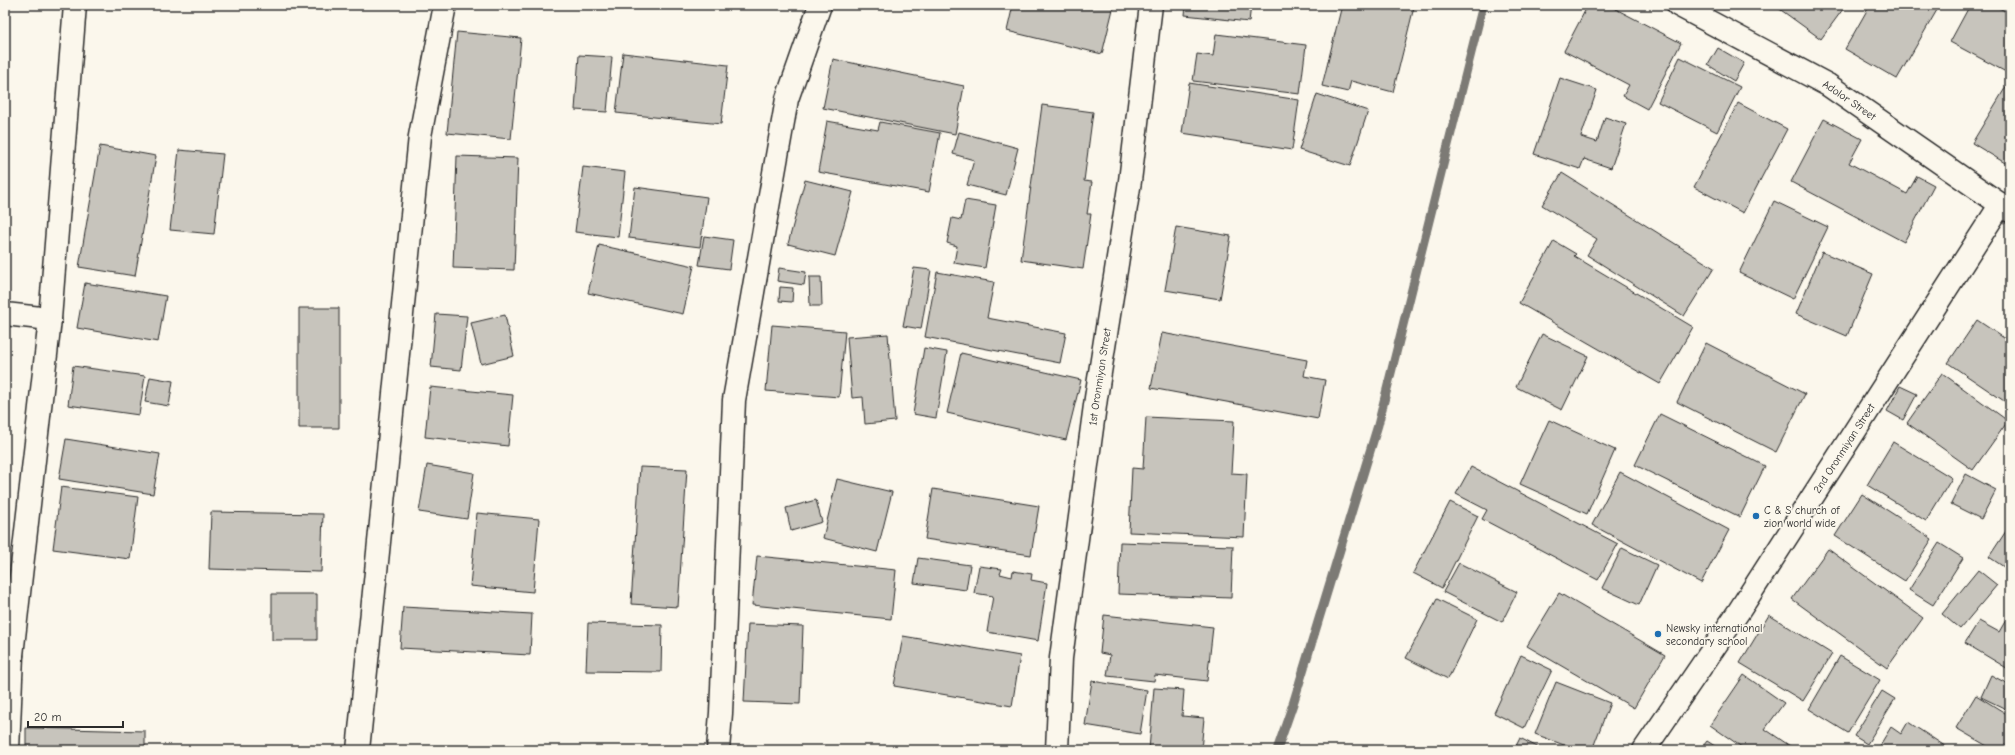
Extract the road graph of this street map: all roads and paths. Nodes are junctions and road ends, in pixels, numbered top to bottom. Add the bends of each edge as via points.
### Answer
1 (75, 5) edge
2 (445, 5) edge
3 (820, 5) edge
4 (1151, 5) edge
5 (1678, 5) edge
6 (2006, 208) edge
7 (5, 314) edge
8 (50, 319) junction
9 (9, 655) edge
10 (8, 750) edge
11 (358, 750) edge
12 (718, 750) edge
13 (1057, 750) edge
14 (1644, 750) edge

1 - 8 street
2 - 11 street via 420,136
3 - 12 street via 787,99 734,400
4 - 13 street, 1st Oronmiyan Street via 1130,181 1096,398 1061,658
5 - 6 street, Adolor Street via 1828,85
6 - 14 street, 2nd Oronmiyan Street
7 - 8 street
8 - 9 street
9 - 10 street

